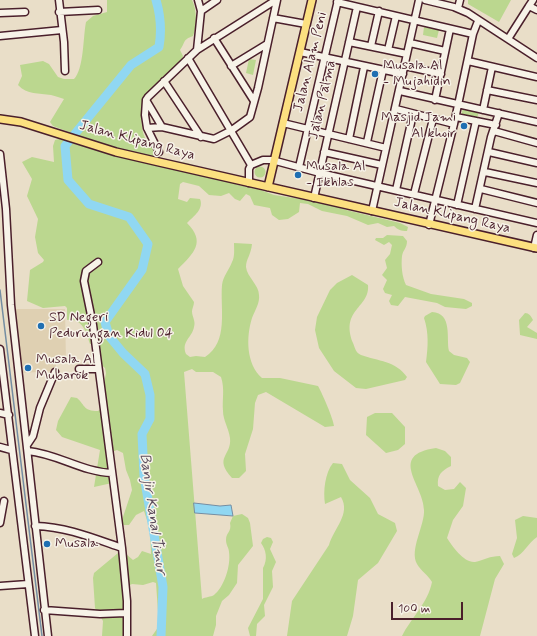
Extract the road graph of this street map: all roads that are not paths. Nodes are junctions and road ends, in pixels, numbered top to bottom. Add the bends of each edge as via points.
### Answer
1 (59, 0) edge
2 (198, 0) edge
3 (217, 0) edge
4 (276, 0) edge
5 (312, 0) edge
6 (419, 0) edge
7 (425, 0) edge
8 (460, 0) edge
9 (338, 1) edge
10 (531, 3) edge
11 (357, 7) junction
12 (458, 8) junction
13 (98, 10) dead end
14 (537, 10) edge
15 (201, 11) junction
16 (379, 11) junction
17 (25, 12) dead end
18 (59, 12) junction
19 (0, 13) edge
20 (396, 16) junction
21 (273, 18) junction
22 (478, 20) junction
23 (415, 21) junction
24 (306, 24) junction
25 (450, 29) junction
26 (62, 30) junction
27 (473, 34) junction
28 (0, 36) edge
29 (214, 38) junction
30 (508, 39) junction
31 (349, 42) junction
32 (410, 43) junction
33 (267, 44) junction
34 (371, 46) junction
35 (197, 50) junction
36 (388, 50) junction
37 (445, 51) junction
38 (300, 52) junction
39 (407, 54) junction
40 (325, 57) junction
41 (188, 58) junction
42 (537, 58) edge
43 (468, 61) junction
44 (344, 62) junction
45 (231, 66) junction
46 (405, 66) junction
47 (364, 67) junction
48 (492, 67) junction
49 (383, 70) junction
50 (65, 71) dead end
51 (403, 74) junction
52 (441, 74) junction
53 (537, 77) edge
54 (164, 81) junction
55 (487, 90) junction
56 (400, 91) junction
57 (146, 100) junction
58 (435, 100) junction
59 (537, 100) edge
60 (254, 101) junction
61 (458, 104) junction
62 (396, 110) junction
63 (483, 110) junction
64 (499, 113) junction
65 (413, 114) junction
66 (456, 117) junction
67 (433, 119) junction
68 (0, 120) edge
69 (476, 121) junction
70 (537, 122) edge
71 (283, 123) junction
72 (454, 124) junction
73 (147, 128) junction
74 (162, 128) junction
75 (495, 128) junction
76 (307, 129) junction
77 (232, 130) junction
78 (328, 133) junction
79 (201, 137) junction
80 (349, 139) junction
81 (367, 142) junction
82 (537, 142) edge
83 (386, 148) junction
84 (159, 152) dead end
85 (324, 152) junction
86 (489, 152) junction
87 (0, 154) edge
88 (274, 161) junction
89 (537, 163) edge
90 (251, 165) junction
91 (382, 165) junction
92 (299, 168) junction
93 (485, 172) junction
94 (320, 173) junction
95 (249, 183) junction
96 (537, 183) edge
97 (378, 186) junction
98 (268, 187) junction
99 (396, 190) junction
100 (481, 190) junction
101 (414, 194) junction
102 (314, 198) junction
103 (435, 200) junction
104 (537, 203) edge
105 (457, 205) junction
106 (475, 209) junction
107 (372, 211) junction
108 (537, 223) edge
109 (430, 225) junction
110 (537, 235) edge
111 (536, 248) edge
112 (98, 262) dead end
113 (0, 351) edge
114 (79, 369) dead end
115 (98, 369) junction
116 (55, 372) dead end
117 (2, 376) edge
118 (0, 413) edge
119 (9, 415) junction
120 (0, 448) edge
121 (28, 448) junction
122 (12, 450) junction
123 (112, 473) junction
124 (4, 501) dead end
125 (0, 523) edge
126 (36, 526) junction
127 (122, 548) junction
128 (33, 578) junction
129 (0, 586) edge
130 (44, 610) junction
131 (126, 613) junction
132 (35, 636) edge
133 (48, 636) edge
134 (127, 636) edge

1 - 18 street
2 - 15 street
3 - 15 street
4 - 21 street
4 - 29 street
5 - 24 main road
6 - 23 street
7 - 12 street
8 - 12 street
9 - 11 street
9 - 40 street, Jalan Alam Peni
10 - 14 street
10 - 30 street
11 - 16 street
11 - 31 street, Jalan Palma
12 - 22 street
13 - 18 street
15 - 35 street
16 - 20 street
16 - 34 street
17 - 19 street
18 - 26 street
20 - 23 street
20 - 36 street
21 - 24 street
21 - 33 street
22 - 27 street
22 - 30 street
23 - 25 street
23 - 32 street
24 - 38 main road
25 - 27 street
25 - 37 street
26 - 28 street
26 - 50 street
27 - 43 street
29 - 35 street
29 - 45 street
30 - 42 street
31 - 34 street
31 - 44 street, Jalan Palma
32 - 37 street
32 - 39 street
33 - 45 street
33 - 60 street
34 - 36 street
35 - 41 street
36 - 39 street
37 - 52 street
38 - 40 street
38 - 71 main road
39 - 46 street
40 - 44 street
40 - 76 street, Jalan Alam Peni
41 - 54 street
41 - 77 street
43 - 48 street
43 - 61 street
44 - 47 street
44 - 78 street, Jalan Palma
45 - 60 street
46 - 51 street
46 - 52 street
47 - 49 street
47 - 80 street
48 - 53 street
48 - 55 street
49 - 51 street
49 - 81 street
51 - 56 street
52 - 58 street
54 - 57 street
54 - 79 street
55 - 59 street
55 - 63 street
56 - 58 street
56 - 62 street
57 - 73 street
57 - 74 street
58 - 61 street
60 - 77 street via 250,117
61 - 63 street
61 - 66 street
62 - 65 street
62 - 83 street
63 - 64 street
64 - 70 street
64 - 75 street
65 - 67 street
65 - 99 street
66 - 69 street
66 - 72 street
67 - 72 street
67 - 101 street
68 - 95 main road, Jalan Klipang Raya via 21,122 94,145
69 - 75 street
69 - 105 street
71 - 76 street
71 - 88 main road
72 - 103 street
73 - 74 street
73 - 84 street
74 - 79 street
75 - 82 street
75 - 86 street
76 - 78 street
76 - 92 street, Jalan Alam Peni
77 - 79 street via 214,139
77 - 90 street
78 - 80 street
78 - 85 street, Jalan Palma
80 - 81 street
81 - 83 street
83 - 91 street
85 - 91 street
85 - 94 street, Jalan Palma
86 - 89 street
86 - 93 street
87 - 121 street via 11,305
88 - 90 street via 263,160
88 - 92 street
88 - 98 main road
90 - 95 street
91 - 97 street
92 - 94 street
93 - 96 street
93 - 100 street
94 - 97 street
94 - 102 street, Jalan Palma
95 - 98 main road, Jalan Klipang Raya
97 - 99 street
97 - 107 street
98 - 102 main road, Jalan Klipang Raya
99 - 101 street
100 - 104 street
100 - 106 street via 478,192
101 - 103 street
102 - 107 main road, Jalan Klipang Raya
103 - 105 street
103 - 109 street
105 - 106 street
106 - 108 street
107 - 109 main road, Jalan Klipang Raya
109 - 111 main road, Jalan Klipang Raya
110 - 111 street
112 - 115 street via 86,271 84,281
113 - 117 street
114 - 115 street
115 - 123 street
116 - 121 street via 40,408
117 - 119 street
118 - 119 street
119 - 122 street
120 - 122 street
121 - 123 street via 92,471
121 - 126 street
122 - 128 street
123 - 127 street
124 - 125 street
126 - 127 street via 54,526
126 - 128 street via 39,568
127 - 131 street
128 - 129 street
128 - 130 street
128 - 132 street
130 - 131 street
130 - 133 street
131 - 134 street

